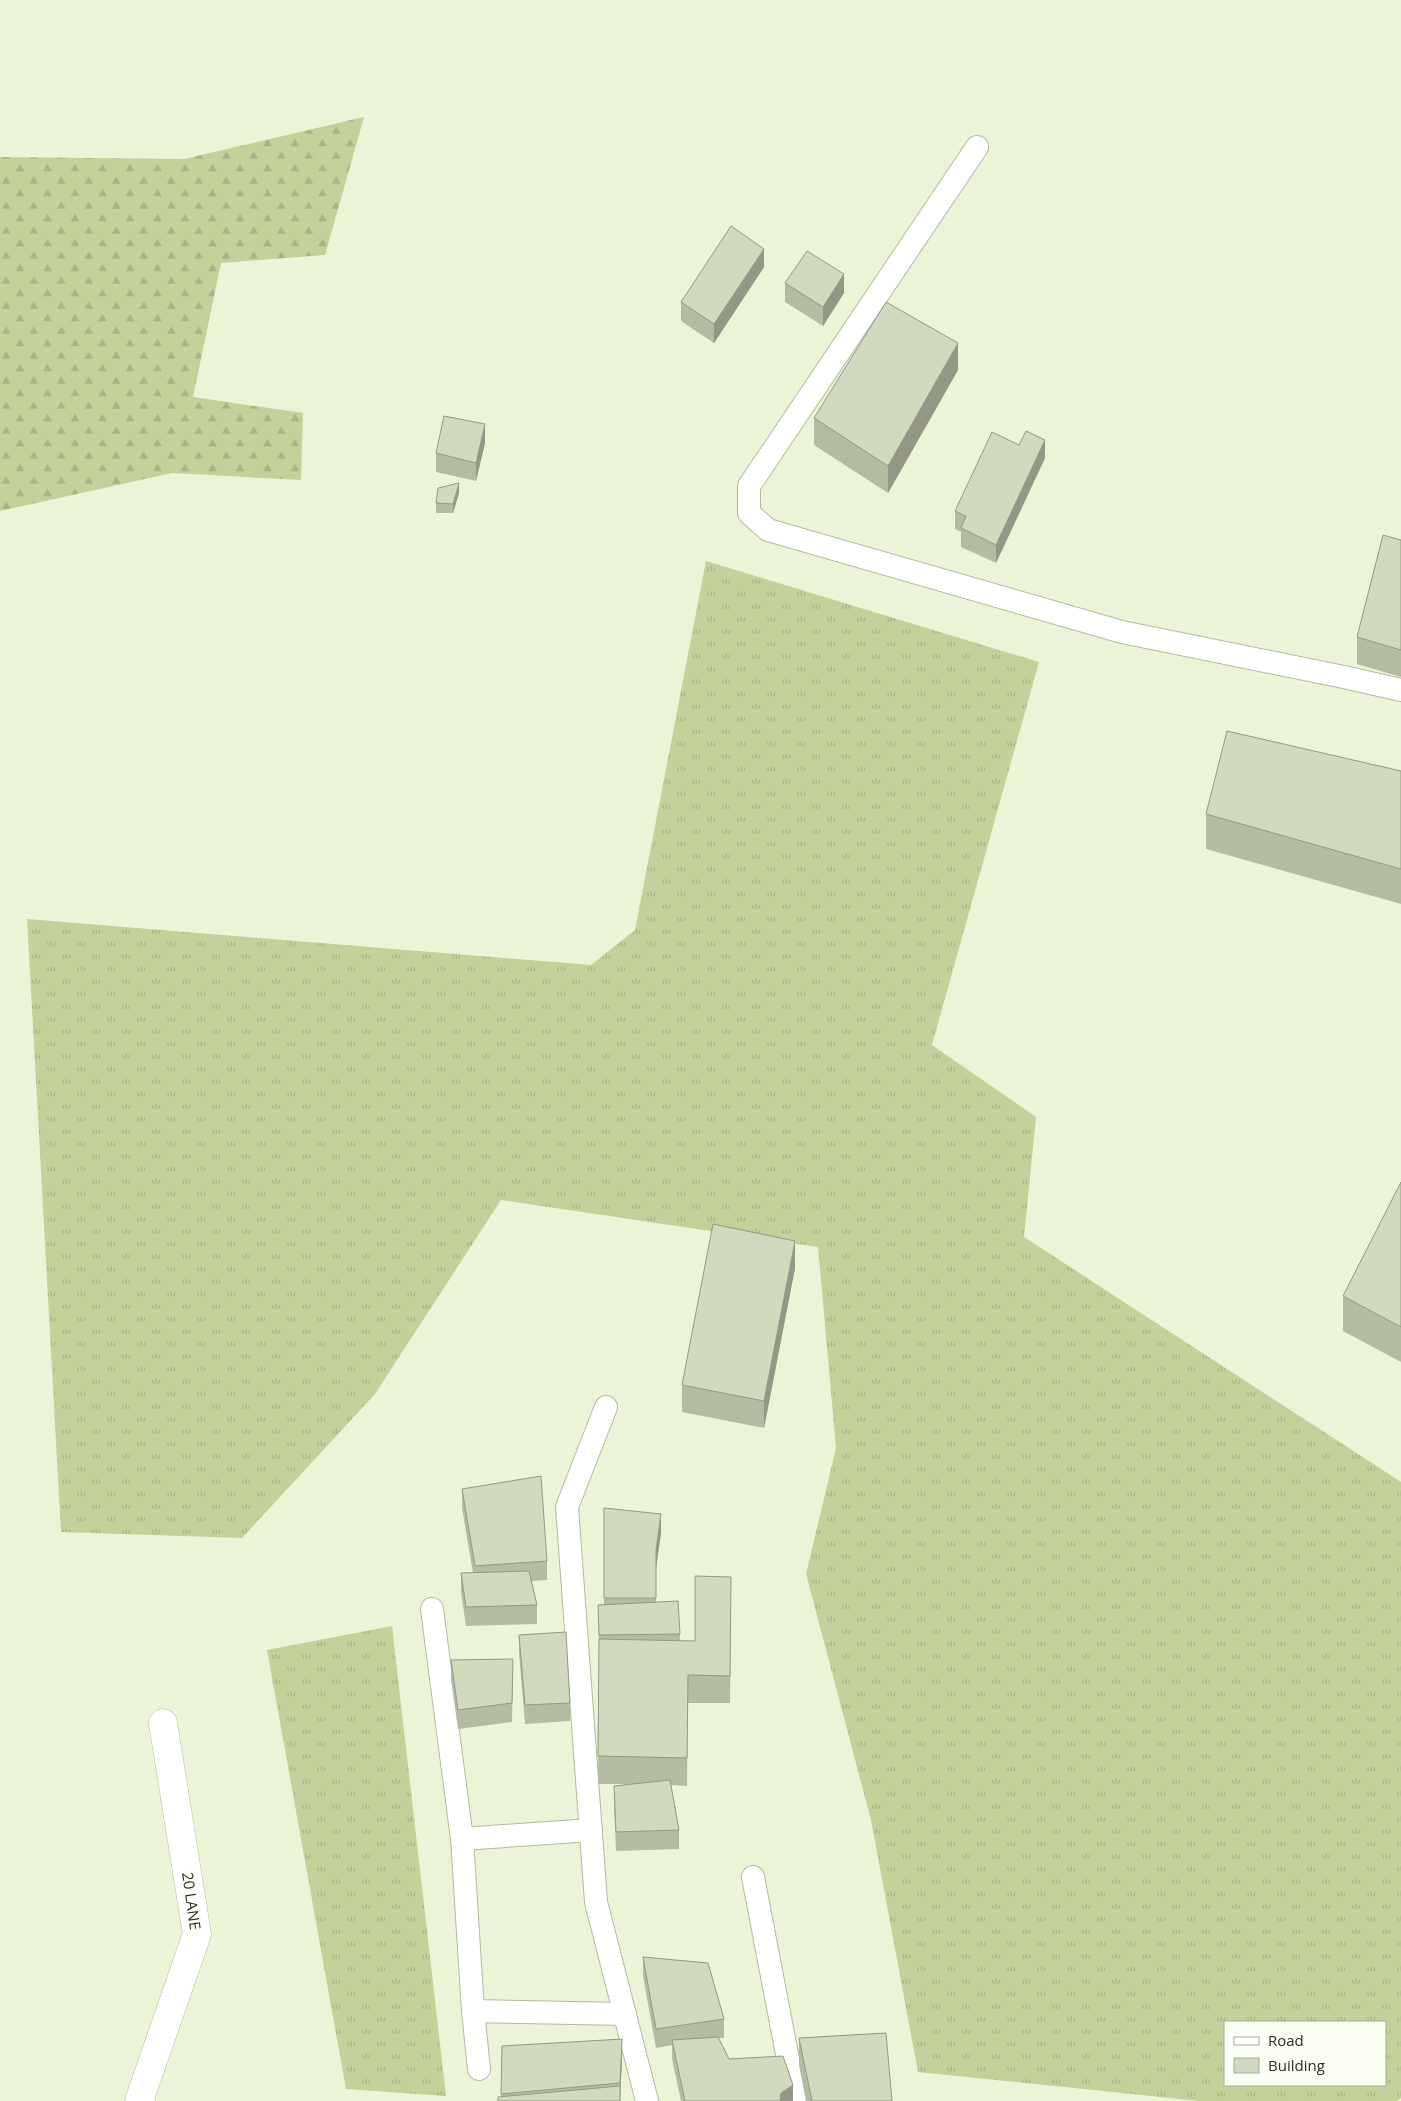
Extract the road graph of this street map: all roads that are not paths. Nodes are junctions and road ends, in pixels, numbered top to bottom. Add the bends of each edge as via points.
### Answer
1 (977, 147) dead end
2 (1401, 690) edge
3 (606, 1408) dead end
4 (432, 1609) dead end
5 (163, 1723) dead end
6 (591, 1830) junction
7 (462, 1839) junction
8 (753, 1877) dead end
9 (473, 2011) junction
10 (624, 2014) junction
11 (479, 2068) dead end
12 (139, 2101) edge
13 (647, 2101) edge
14 (796, 2101) edge

1 - 2 lane via 749,486 749,513 768,530 1122,632
3 - 6 lane via 567,1507
4 - 7 lane
5 - 12 street, 20 LANE via 197,1934
6 - 7 lane
6 - 10 lane via 596,1902
7 - 9 lane
8 - 14 lane
9 - 10 lane
9 - 11 lane
10 - 13 lane

